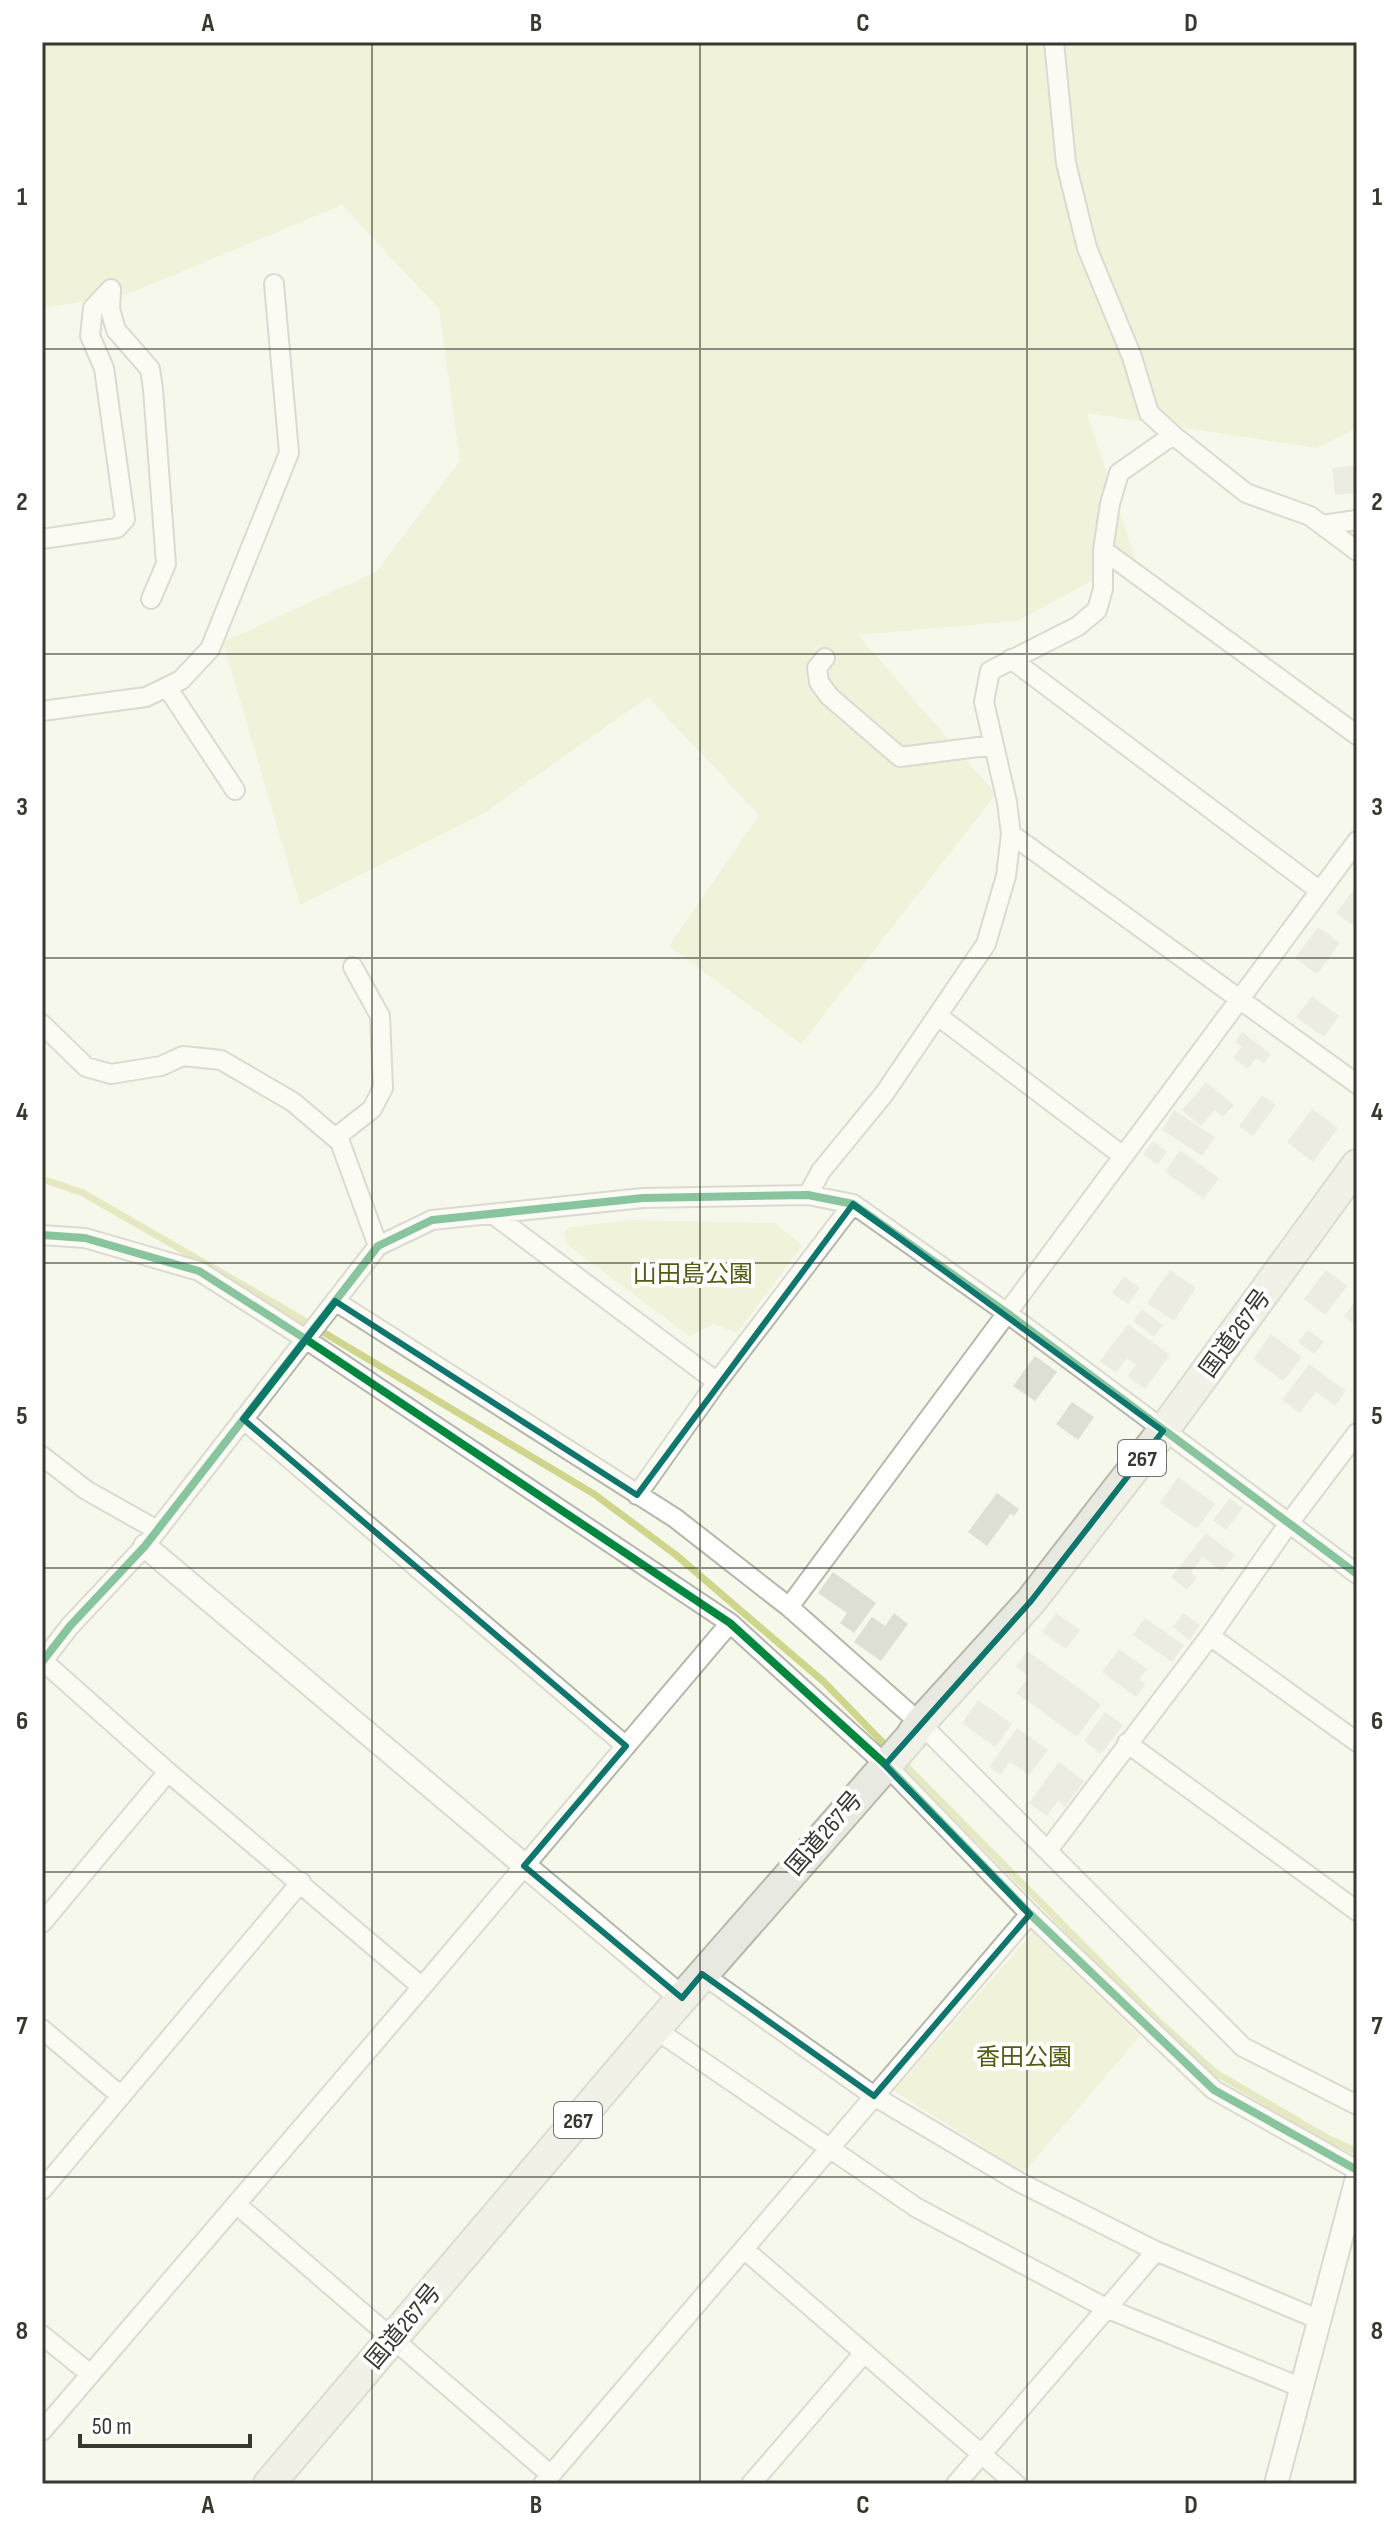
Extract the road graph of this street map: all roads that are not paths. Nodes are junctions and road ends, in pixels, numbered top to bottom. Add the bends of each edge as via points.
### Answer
1 (1054, 42) edge
2 (274, 284) dead end
3 (1173, 435) junction
4 (1357, 520) edge
5 (1322, 525) junction
6 (42, 539) edge
7 (1103, 550) junction
8 (1357, 551) edge
9 (151, 599) dead end
10 (825, 658) dead end
11 (1011, 659) junction
12 (167, 687) junction
13 (42, 711) edge
14 (1357, 735) edge
15 (994, 745) junction
16 (235, 790) dead end
17 (1011, 834) junction
18 (1357, 841) edge
19 (1320, 891) junction
20 (353, 967) dead end
21 (1240, 999) junction
22 (938, 1016) junction
23 (42, 1024) edge
24 (1357, 1084) edge
25 (335, 1138) junction
26 (1123, 1156) junction
27 (1357, 1165) edge
28 (808, 1195) junction
29 (853, 1204) junction
30 (494, 1215) junction
31 (42, 1235) edge
32 (378, 1246) junction
33 (330, 1308) junction
34 (1007, 1313) junction
35 (305, 1337) junction
36 (717, 1382) junction
37 (243, 1419) junction
38 (1163, 1431) junction
39 (1357, 1433) edge
40 (42, 1456) edge
41 (637, 1495) junction
42 (1289, 1523) junction
43 (151, 1538) junction
44 (1357, 1574) edge
45 (789, 1607) junction
46 (730, 1623) junction
47 (1210, 1636) junction
48 (43, 1661) edge
49 (1357, 1742) edge
50 (1127, 1743) junction
51 (626, 1746) junction
52 (901, 1746) junction
53 (168, 1772) junction
54 (1048, 1850) junction
55 (524, 1866) junction
56 (301, 1882) junction
57 (1357, 1911) edge
58 (1030, 1914) junction
59 (42, 1923) edge
60 (702, 1974) junction
61 (422, 1987) junction
62 (682, 1998) junction
63 (42, 2029) edge
64 (655, 2029) junction
65 (121, 2096) junction
66 (874, 2096) junction
67 (1357, 2105) edge
68 (829, 2150) junction
69 (1357, 2170) edge
70 (1357, 2178) edge
71 (42, 2190) edge
72 (236, 2204) junction
73 (745, 2250) junction
74 (1156, 2251) junction
75 (1106, 2308) junction
76 (1320, 2320) junction
77 (42, 2335) edge
78 (392, 2338) junction
79 (864, 2353) junction
80 (89, 2373) junction
81 (1300, 2387) junction
82 (42, 2431) edge
83 (982, 2455) junction
84 (547, 2480) edge
85 (269, 2484) edge
86 (751, 2484) edge
87 (956, 2484) edge
88 (1016, 2484) edge
89 (1276, 2484) edge

1 - 3 street via 1066,163 1087,248 1149,413
2 - 12 street via 289,453 210,649 181,680
3 - 5 street via 1246,493
3 - 7 street via 1119,473
4 - 5 street
5 - 8 street
6 - 9 street via 117,528 125,519 104,368 90,336 93,308 111,289 116,330 150,369 153,389 166,564
7 - 11 street via 1097,610 1078,626
7 - 14 street
10 - 15 street via 817,668 829,696 900,757
11 - 15 street via 990,671 984,702
11 - 19 street
12 - 13 street via 146,697
12 - 16 street
15 - 17 street
17 - 21 street
17 - 22 street via 1006,876 986,944
18 - 19 street
19 - 21 street
20 - 25 street via 380,1016 383,1088 372,1109
21 - 24 street
21 - 26 street
22 - 26 street
22 - 28 street
23 - 25 street via 86,1067 111,1074 161,1066 183,1056 221,1060 293,1102
25 - 32 street
26 - 34 street
27 - 38 highway, 国道267号 / 267
28 - 29 street
28 - 30 street via 643,1198
29 - 34 street
29 - 36 street
30 - 32 street via 432,1220
30 - 36 street
31 - 35 street via 85,1238 199,1271
32 - 33 street
33 - 35 street
33 - 41 street
34 - 38 street
34 - 45 street
35 - 37 street
35 - 46 street
36 - 41 street
37 - 43 street
37 - 51 street
38 - 42 street
38 - 52 highway, 国道267号 / 267 via 1031,1601
39 - 42 street
40 - 43 street
41 - 45 street via 675,1518
42 - 44 street
42 - 47 street
43 - 48 street
43 - 55 street
45 - 52 street
46 - 51 street
46 - 52 street
47 - 49 street
47 - 50 street
48 - 53 street
50 - 54 street
50 - 57 street
51 - 55 street
52 - 54 street
52 - 58 street
52 - 60 highway, 国道267号 / 267
53 - 56 street
53 - 59 street
54 - 67 street via 1243,2047
55 - 61 street
55 - 62 street
56 - 61 street
56 - 65 street
58 - 66 street
58 - 69 street via 1214,2090
60 - 62 highway, 国道267号 / 267
60 - 66 street
61 - 72 street
62 - 64 highway, 国道267号 / 267
63 - 65 street
64 - 68 street
64 - 78 highway, 国道267号 / 267
65 - 71 street
66 - 68 street
66 - 74 street via 1019,2182
68 - 73 street
68 - 75 street via 917,2208
70 - 76 street
72 - 78 street
72 - 80 street
73 - 79 street
73 - 84 street
74 - 75 street
74 - 76 street
75 - 81 street
75 - 83 street
76 - 81 street
77 - 80 street
78 - 84 street
78 - 85 highway, 国道267号 / 267
79 - 83 street
79 - 86 street
80 - 82 street
81 - 89 street
83 - 87 street
83 - 88 street

